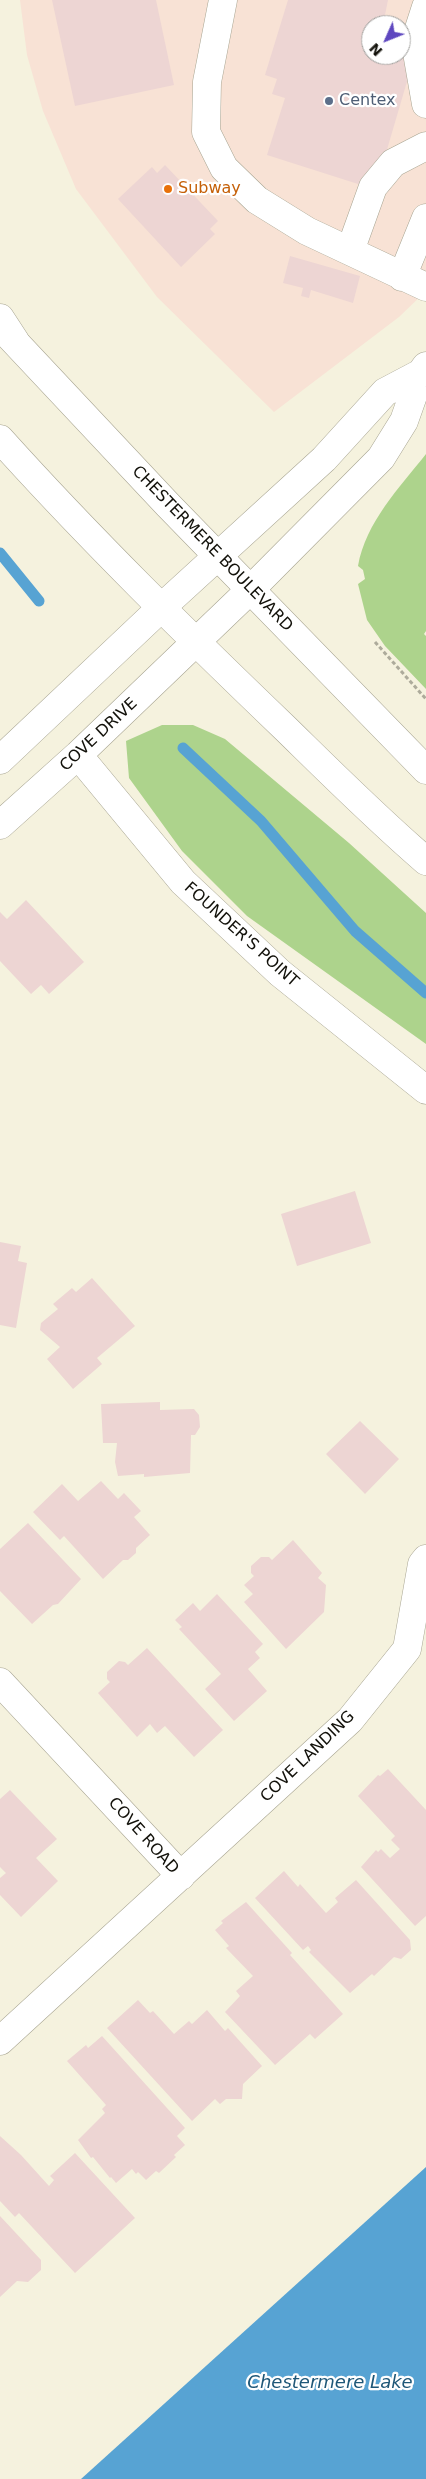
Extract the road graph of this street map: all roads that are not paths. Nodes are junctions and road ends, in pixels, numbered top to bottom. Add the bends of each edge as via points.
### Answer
1 (223, 0) edge
2 (426, 7) edge
3 (426, 104) edge
4 (426, 146) edge
5 (426, 218) edge
6 (350, 252) junction
7 (414, 282) edge
8 (0, 318) edge
9 (7, 333) edge
10 (424, 372) edge
11 (0, 439) edge
12 (218, 556) junction
13 (250, 590) junction
14 (162, 607) junction
15 (195, 643) junction
16 (78, 756) junction
17 (0, 760) edge
18 (426, 770) edge
19 (0, 825) edge
20 (426, 861) edge
21 (426, 1090) edge
22 (424, 1561) edge
23 (0, 1682) edge
24 (181, 1876) junction
25 (0, 2041) edge

1 - 6 main road via 206,82 206,132 224,168 257,200 307,231
2 - 3 main road via 415,41
4 - 6 main road via 393,163 373,186
5 - 7 main road
6 - 7 main road
8 - 9 main road, CHESTERMERE BOULEVARD
9 - 12 main road, CHESTERMERE BOULEVARD
10 - 12 main road via 385,392 324,459
10 - 13 main road, COVE DRIVE via 404,421 381,458
11 - 14 main road via 65,511
12 - 13 main road, CHESTERMERE BOULEVARD
12 - 14 main road
13 - 15 main road, COVE DRIVE
13 - 18 main road, CHESTERMERE BOULEVARD
14 - 15 main road
14 - 17 main road
15 - 16 main road, COVE DRIVE
15 - 20 main road via 390,831
16 - 19 main road, COVE DRIVE
16 - 21 main road, FOUNDER'S POINT via 183,882 280,973
22 - 24 main road, COVE LANDING via 407,1649 350,1720
23 - 24 main road, COVE ROAD
24 - 25 main road, COVE ROAD

